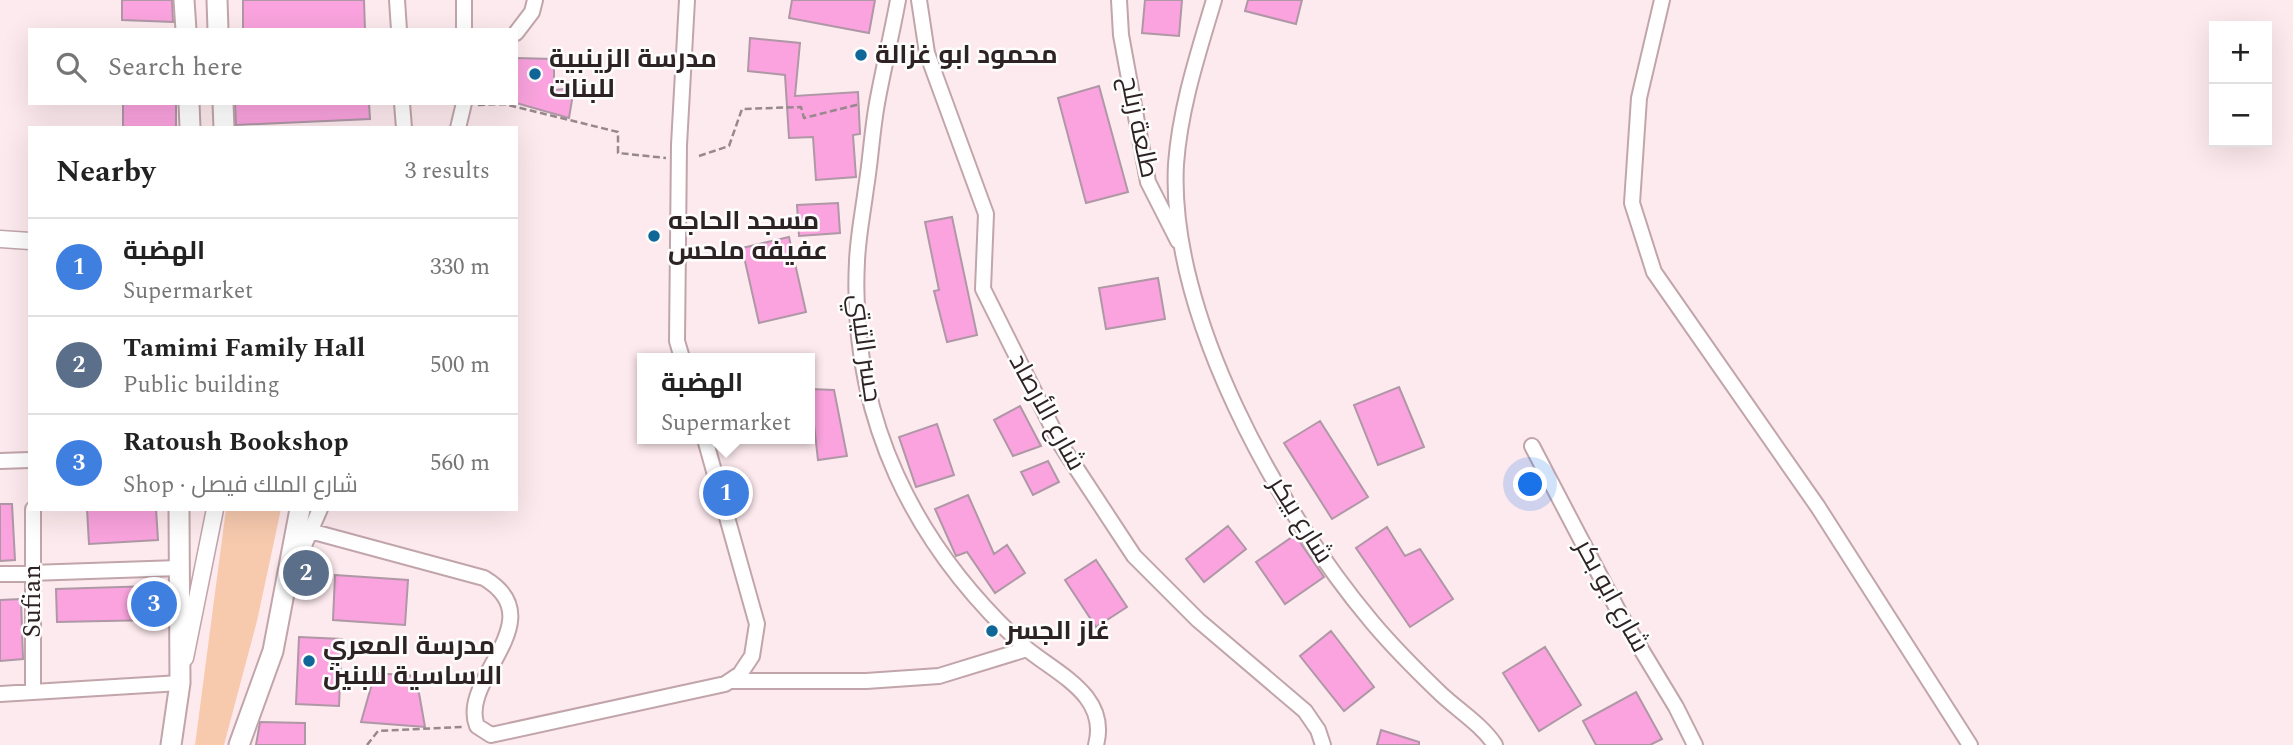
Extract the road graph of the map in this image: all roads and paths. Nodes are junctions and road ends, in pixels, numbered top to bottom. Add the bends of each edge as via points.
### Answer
1 (184, 0) edge
2 (217, 0) edge
3 (397, 0) edge
4 (464, 0) edge
5 (535, 0) edge
6 (687, 0) edge
7 (898, 0) edge
8 (919, 0) edge
9 (1119, 0) edge
10 (1214, 0) edge
11 (1662, 0) edge
12 (186, 28) edge
13 (218, 28) edge
14 (399, 28) edge
15 (464, 28) edge
16 (518, 30) edge
17 (877, 99) junction
18 (189, 105) edge
19 (223, 105) edge
20 (402, 105) edge
21 (464, 105) edge
22 (508, 105) edge
23 (190, 126) edge
24 (224, 126) edge
25 (404, 126) edge
26 (458, 126) edge
27 (699, 156) dead end
28 (679, 160) junction
29 (0, 239) edge
30 (28, 241) edge
31 (1182, 248) junction
32 (681, 353) edge
33 (706, 444) edge
34 (1532, 446) dead end
35 (28, 460) edge
36 (0, 461) edge
37 (33, 511) edge
38 (179, 511) edge
39 (215, 511) edge
40 (300, 511) edge
41 (319, 511) edge
42 (310, 531) junction
43 (179, 568) junction
44 (32, 573) junction
45 (0, 574) edge
46 (286, 584) junction
47 (1028, 650) junction
48 (731, 681) junction
49 (180, 683) junction
50 (33, 692) junction
51 (0, 694) edge
52 (484, 734) edge
53 (171, 745) edge
54 (239, 745) edge
55 (367, 745) edge
56 (1096, 745) edge
57 (1323, 745) edge
58 (1495, 745) edge
59 (1695, 745) edge
60 (1970, 745) edge

1 - 12 main road
2 - 13 main road
3 - 14 street
4 - 15 street
5 - 16 street
6 - 28 street
7 - 17 street, جسر التيتي
8 - 57 street, شارع الأرصاد via 928,53 986,214 983,289 1061,444 1134,556 1198,620 1305,711
9 - 31 street, طلعة زبلح via 1148,182
10 - 31 street via 1180,127 1176,200
11 - 60 street via 1639,98 1632,203 1654,272 1818,507
17 - 27 path via 803,118 801,107 742,109 729,146
17 - 47 street, جسر التيتي via 859,230 856,291 860,351 873,411 892,468 936,548 973,597
18 - 23 main road
19 - 24 main road
20 - 25 street
21 - 26 street
22 - 28 path via 618,132 618,153
28 - 32 street
29 - 30 street
31 - 58 street, شارع بيكر via 1197,313 1218,369 1309,538 1388,640
33 - 48 street via 757,635 752,656
34 - 59 street, شارع ابو بكر
35 - 36 street
37 - 44 street, Sufian
38 - 43 main road
39 - 49 street
40 - 46 main road
41 - 42 street
42 - 46 street
42 - 52 street via 484,578 503,594 510,624 473,708
43 - 44 street
43 - 49 main road
44 - 45 street
44 - 50 street, Sufian
46 - 54 main road via 273,651
47 - 48 street via 939,676
47 - 56 street, جسر التيتي via 1076,684 1091,701 1098,721
48 - 52 street via 499,735
49 - 50 street
49 - 53 main road
50 - 51 street
52 - 55 path via 378,731

